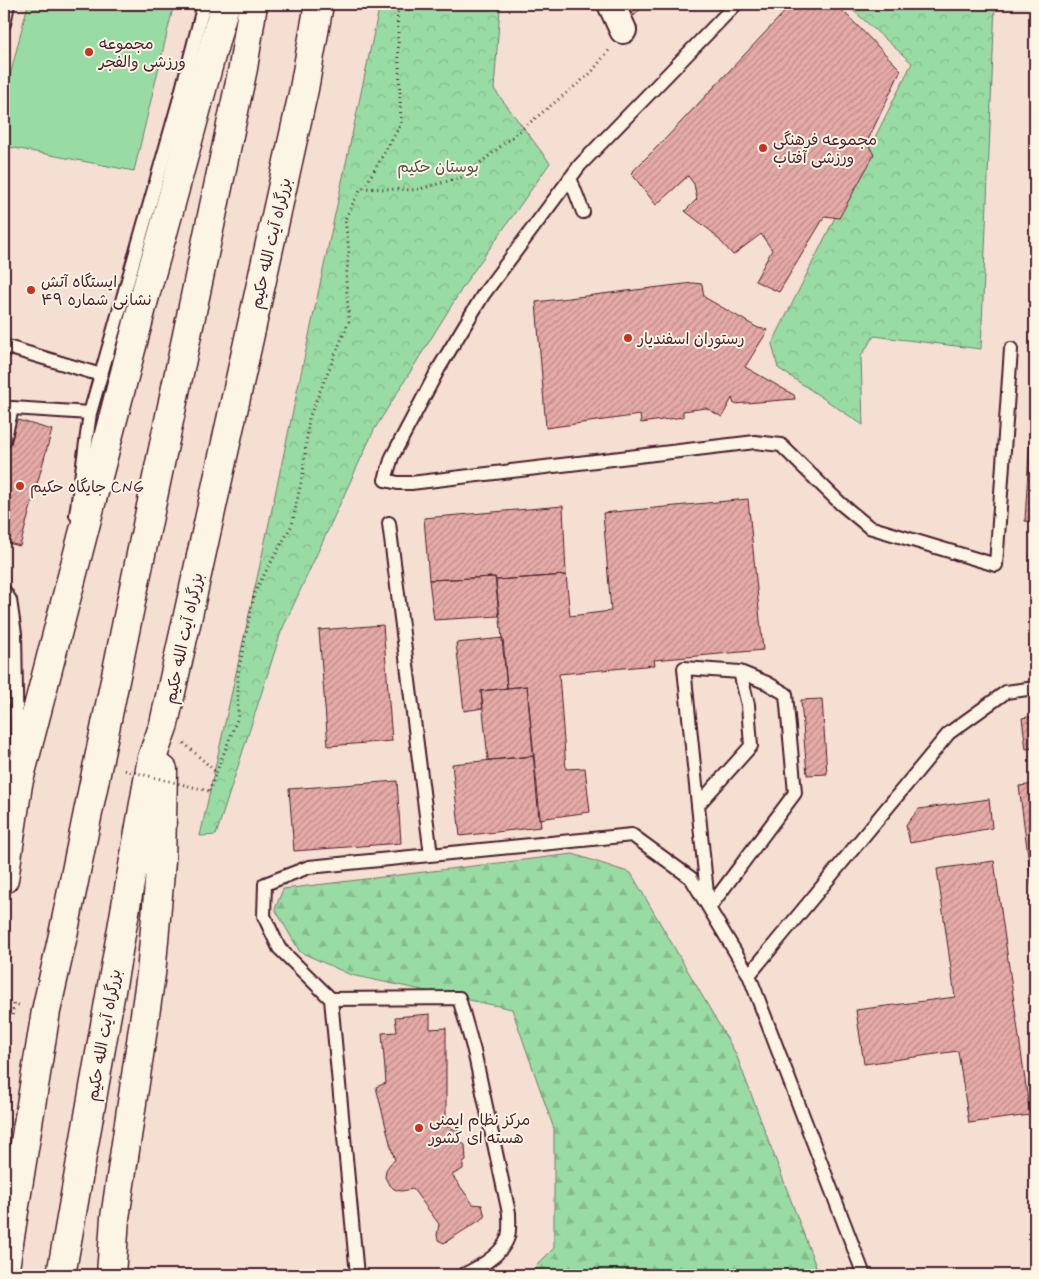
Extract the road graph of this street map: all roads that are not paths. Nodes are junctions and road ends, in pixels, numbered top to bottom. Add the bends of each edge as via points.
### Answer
1 (8, 4) edge
2 (204, 4) edge
3 (225, 4) edge
4 (253, 4) edge
5 (318, 4) edge
6 (611, 4) edge
7 (736, 4) edge
8 (4, 24) edge
9 (623, 30) road end
10 (570, 178) junction
11 (583, 212) dead end
12 (4, 346) edge
13 (1011, 350) dead end
14 (102, 374) junction
15 (90, 413) junction
16 (4, 441) edge
17 (389, 523) dead end
18 (4, 591) edge
19 (61, 616) junction
20 (740, 672) junction
21 (1035, 688) edge
22 (164, 724) junction
23 (18, 784) junction
24 (698, 805) junction
25 (4, 826) edge
26 (431, 855) junction
27 (4, 879) edge
28 (709, 908) junction
29 (749, 975) junction
30 (331, 999) junction
31 (4, 1274) edge
32 (61, 1275) edge
33 (111, 1275) edge
34 (356, 1275) edge
35 (463, 1275) edge
36 (864, 1275) edge

1 - 8 lane
2 - 14 lane
3 - 19 highway
4 - 31 highway via 243,68 46,1011
5 - 22 highway, بزرگراه آیت الله حکیم via 302,99
6 - 9 street
7 - 10 lane
10 - 11 lane
10 - 13 lane via 473,311 392,457 385,480 411,483 755,442 781,445 869,527 996,565
12 - 14 lane
14 - 15 lane
15 - 16 lane via 12,408
15 - 19 lane
17 - 26 lane
18 - 23 lane via 10,600 15,634
19 - 23 highway
20 - 24 lane via 748,705 751,746
20 - 24 lane via 684,668
20 - 28 lane via 786,694 796,793
21 - 29 lane via 1006,692 949,733
22 - 32 highway, بزرگراه آیت الله حکیم via 152,758
22 - 33 highway via 161,861 151,974 115,1218
23 - 25 highway
23 - 27 highway
24 - 28 lane
26 - 28 lane via 632,835 691,878
26 - 30 lane via 308,867 265,884 264,916 279,948
28 - 29 lane
29 - 36 lane
30 - 34 lane
30 - 35 lane via 459,998 474,1051 509,1213 504,1246

